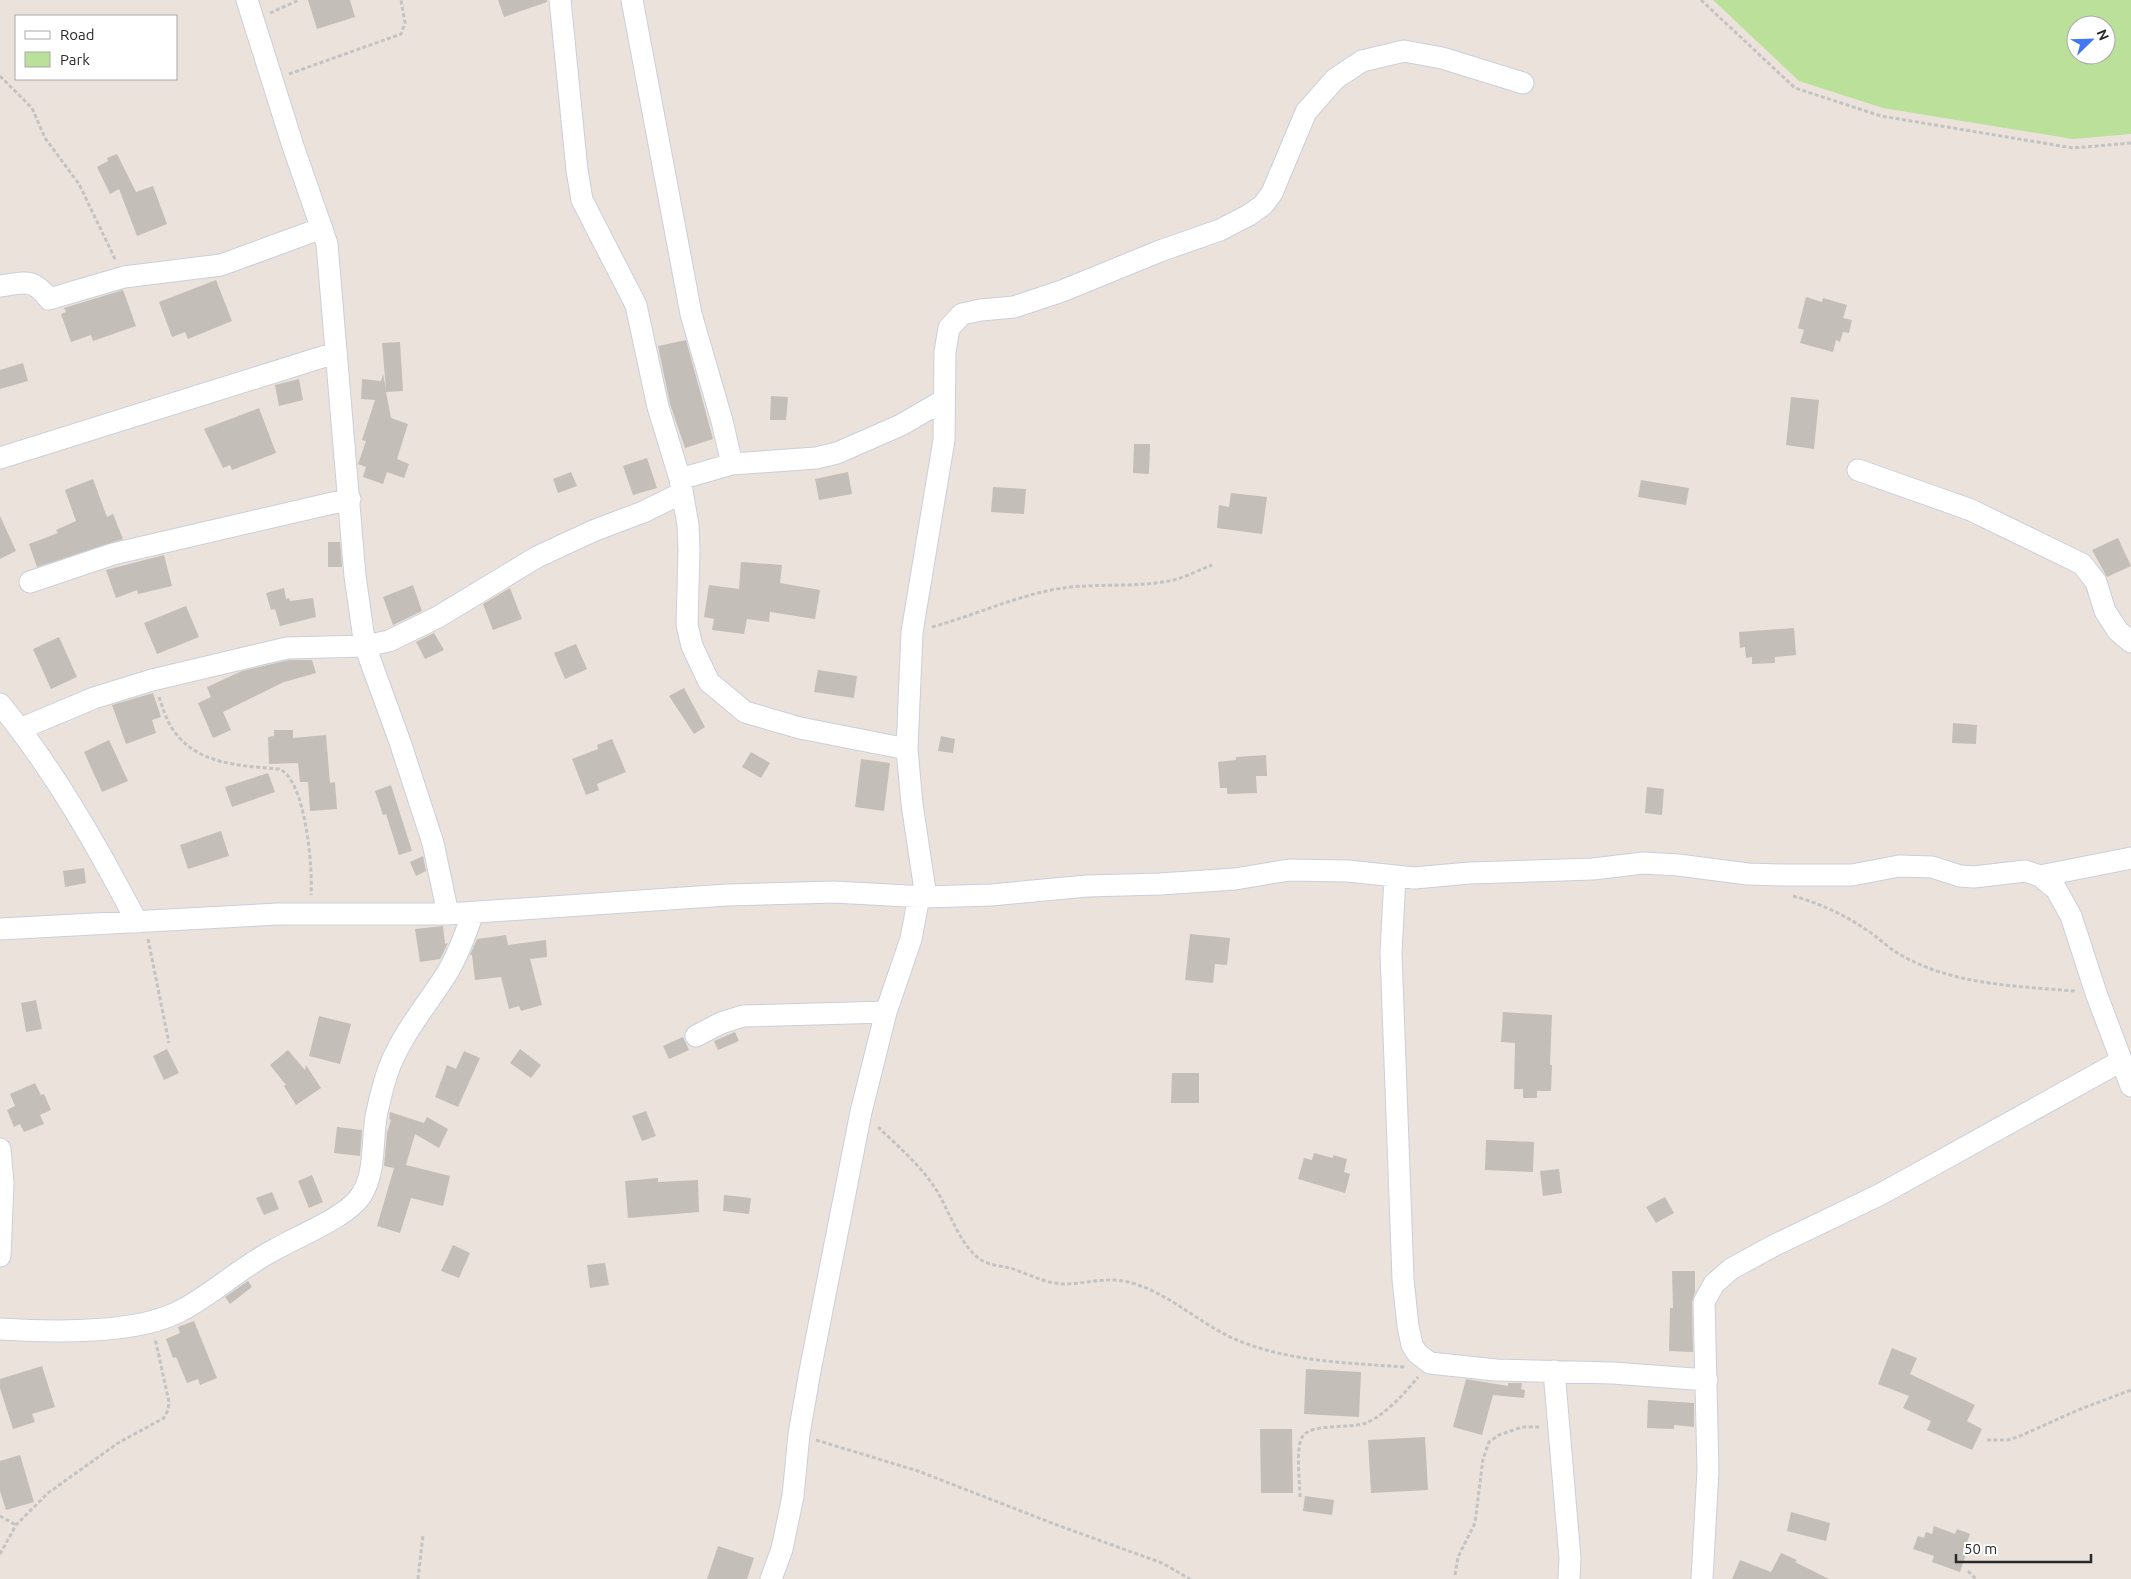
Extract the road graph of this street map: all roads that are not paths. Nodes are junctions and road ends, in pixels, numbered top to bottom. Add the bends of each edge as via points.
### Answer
1 (560, 0) edge
2 (632, 0) edge
3 (251, 10) edge
4 (1522, 83) dead end
5 (322, 228) junction
6 (0, 286) edge
7 (335, 353) junction
8 (944, 400) junction
9 (0, 458) edge
10 (732, 464) junction
11 (1858, 470) dead end
12 (681, 486) junction
13 (350, 499) junction
14 (30, 582) dead end
15 (2131, 642) edge
16 (365, 646) junction
17 (0, 704) edge
18 (20, 729) junction
19 (908, 749) junction
20 (2131, 858) edge
21 (1395, 876) junction
22 (2040, 876) junction
23 (922, 897) junction
24 (473, 912) junction
25 (448, 914) junction
26 (140, 922) junction
27 (0, 929) edge
28 (886, 1012) junction
29 (696, 1036) dead end
30 (2121, 1061) junction
31 (2131, 1086) edge
32 (0, 1149) edge
33 (0, 1256) edge
34 (0, 1329) edge
35 (1554, 1371) junction
36 (1707, 1380) junction
37 (771, 1579) edge
38 (1569, 1579) edge
39 (1702, 1579) edge

1 - 12 street via 582,200 636,305 658,407
2 - 10 street via 691,314
3 - 5 street
4 - 8 street via 1442,58 1404,51 1362,61 1335,79 1306,112 1272,193 1249,215 1220,230 1062,291 1014,307 962,314 949,328
5 - 6 street via 221,265 124,276 49,299 39,286 31,283
5 - 7 street via 327,244
7 - 9 street
7 - 13 street
8 - 10 street via 901,425 837,453 816,458
8 - 19 street via 944,440 912,632
10 - 12 street
11 - 15 street via 1971,510 2082,564 2096,582 2106,611 2118,632
12 - 16 street via 643,512 536,557 409,632 389,641
12 - 19 street via 688,525 687,625 692,646 709,682 745,712 800,728
13 - 14 street via 113,554
13 - 16 street via 355,576
16 - 18 street via 287,648 152,680 94,698
16 - 25 street via 433,843
17 - 18 street
18 - 26 street via 60,786
19 - 23 street
20 - 22 street
21 - 22 street via 1414,878 1470,872 1593,869 1643,863 1784,876 1852,875 1899,866 1932,867 1974,878 2025,871
21 - 23 street via 1289,870 1235,879
21 - 35 street via 1391,953 1403,1279 1412,1345 1427,1365
22 - 30 street via 2056,889 2071,916
23 - 24 street via 834,892 727,895
23 - 28 street
24 - 25 street
24 - 34 street via 444,978 409,1029 389,1069 376,1113 367,1182 348,1210 254,1260 182,1311 152,1323 84,1330
25 - 26 street via 278,914
26 - 27 street
28 - 29 street via 743,1016
28 - 37 street via 861,1112 799,1434 793,1496 782,1549
30 - 31 street
30 - 36 street via 1882,1194 1732,1269 1714,1284 1704,1302
32 - 33 street via 3,1183
35 - 36 street
35 - 38 street via 1570,1558
36 - 39 street via 1708,1470

